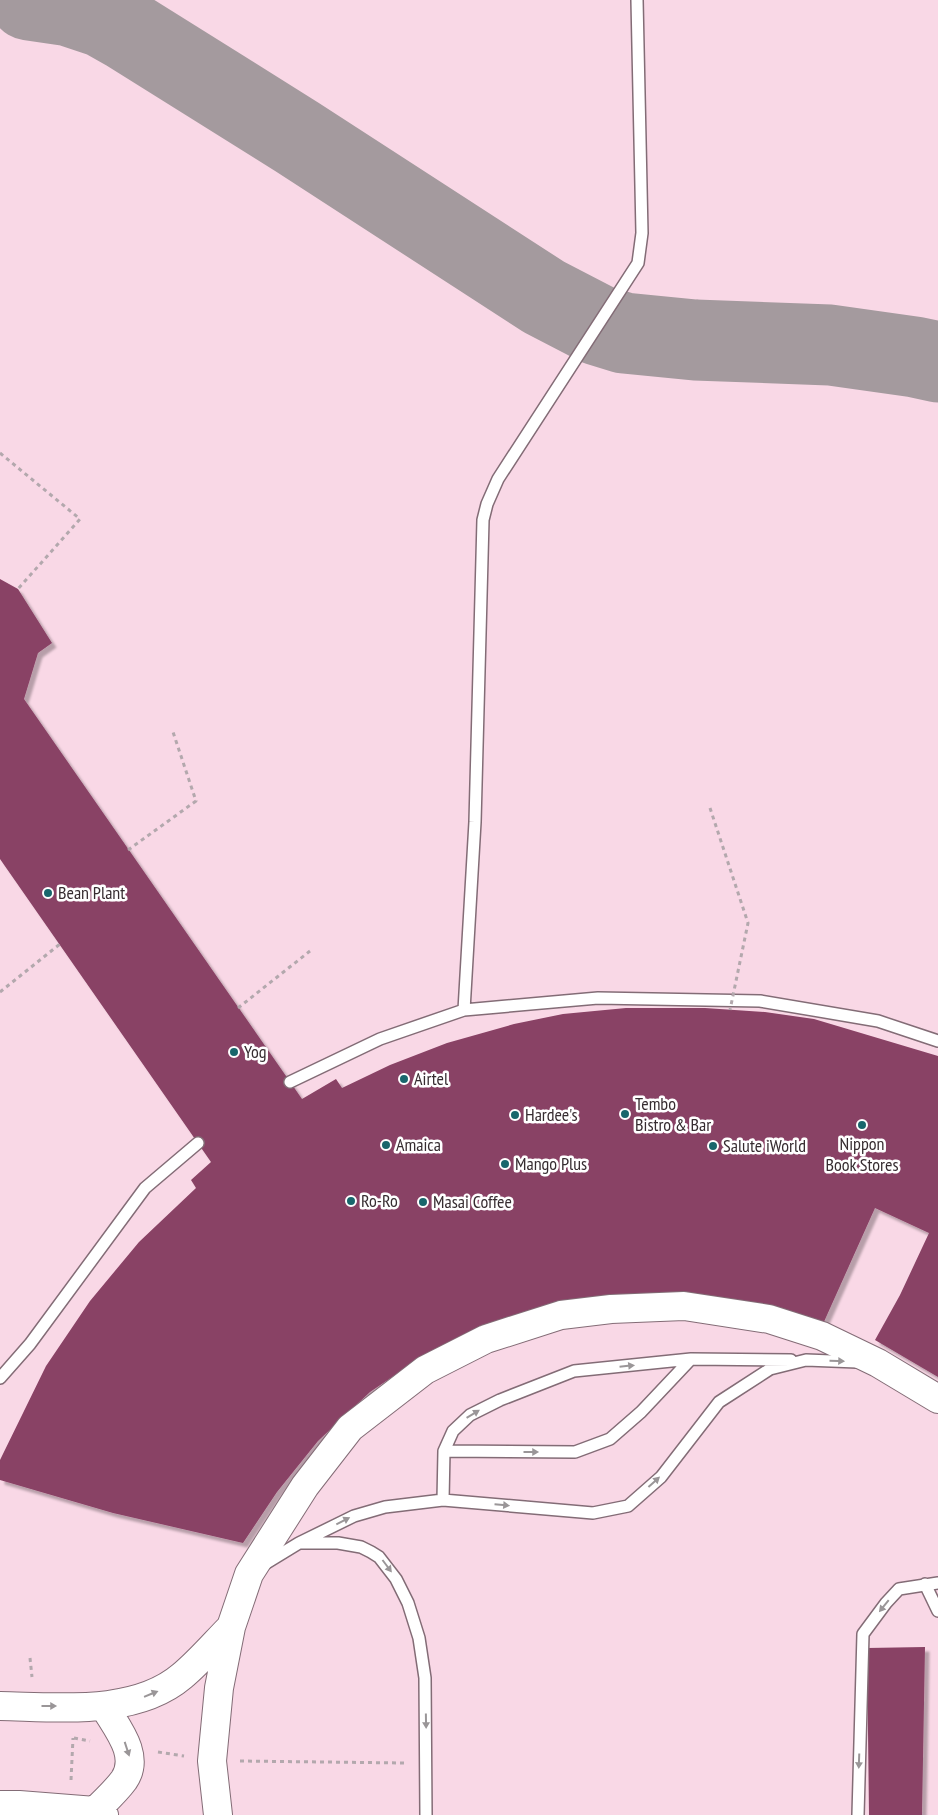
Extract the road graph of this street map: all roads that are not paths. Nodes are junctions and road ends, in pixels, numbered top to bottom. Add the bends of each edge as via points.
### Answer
1 (637, 0) edge
2 (464, 1010) junction
3 (938, 1041) edge
4 (290, 1082) dead end
5 (198, 1143) dead end
6 (691, 1359) junction
7 (806, 1360) junction
8 (878, 1363) junction
9 (0, 1378) edge
10 (938, 1399) edge
11 (444, 1451) junction
12 (443, 1500) junction
13 (299, 1543) junction
14 (249, 1574) junction
15 (938, 1582) edge
16 (925, 1584) junction
17 (938, 1611) edge
18 (231, 1627) junction
19 (0, 1706) edge
20 (104, 1706) junction
21 (15, 1808) edge
22 (90, 1812) edge
23 (218, 1815) edge
24 (426, 1815) edge
25 (858, 1815) edge

1 - 2 lane via 642,234 638,263 498,479 483,520 475,822
2 - 3 lane via 598,998 760,1001 878,1021
2 - 4 lane via 380,1039
5 - 9 lane via 145,1188 30,1344
6 - 7 lane
11 -> 6 lane via 453,1431 470,1415 574,1371
11 -> 6 lane via 575,1452 610,1439 641,1412
7 -> 8 lane
12 -> 7 lane via 593,1513 628,1506 660,1477 719,1402 770,1369
8 - 10 main road
8 - 14 main road via 822,1336 769,1319 684,1306 611,1308 561,1315 486,1340 425,1370 350,1428 305,1486
11 - 12 lane
13 -> 12 lane via 354,1516 385,1507
13 - 14 lane
13 -> 24 lane via 338,1543 371,1552 396,1579 408,1603 419,1638 425,1678
14 - 18 main road
15 - 16 lane
16 - 17 lane
16 -> 25 lane via 899,1589 863,1634
20 -> 18 main road via 151,1696 182,1677
18 - 23 main road via 219,1688 212,1760
19 -> 20 main road
20 -> 22 main road via 127,1747 130,1762 125,1778
21 - 22 main road

